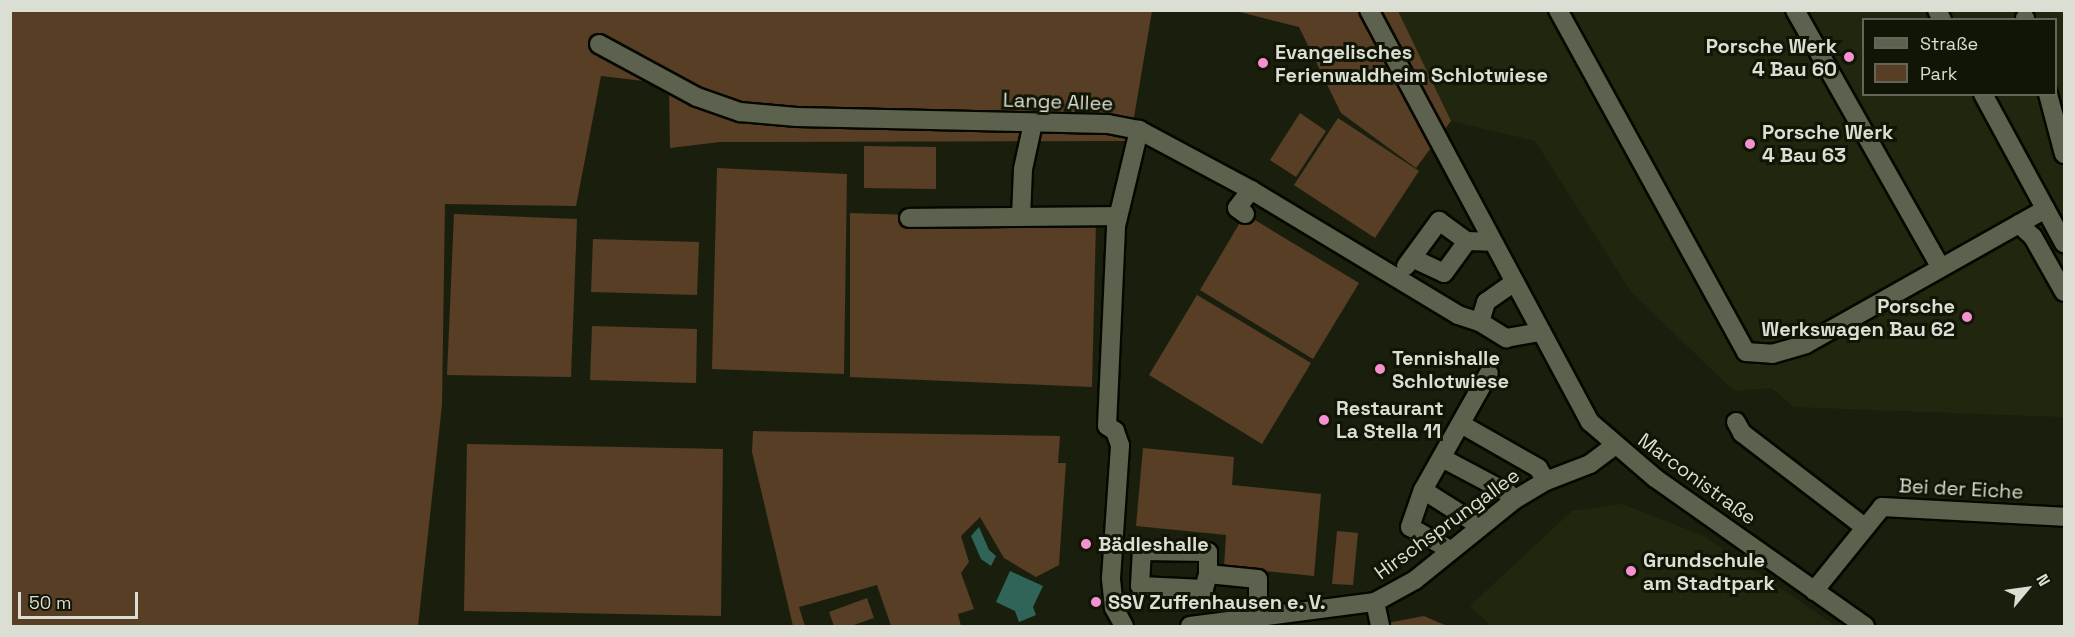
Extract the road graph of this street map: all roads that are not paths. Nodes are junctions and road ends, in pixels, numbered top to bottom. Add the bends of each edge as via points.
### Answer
1 (1369, 10) edge
2 (1558, 10) edge
3 (1795, 10) edge
4 (599, 44) dead end
5 (1984, 96) edge
6 (2049, 96) edge
7 (1033, 123) junction
8 (1138, 130) junction
9 (2064, 154) edge
10 (1251, 190) junction
11 (2046, 209) junction
12 (1245, 214) dead end
13 (1118, 216) junction
14 (1021, 217) junction
15 (909, 218) dead end
16 (2019, 224) junction
17 (1467, 241) junction
18 (1492, 242) junction
19 (2064, 243) edge
20 (1941, 268) junction
21 (1515, 282) junction
22 (2064, 292) edge
23 (1480, 322) junction
24 (1541, 332) junction
25 (1490, 373) dead end
26 (1736, 422) dead end
27 (1461, 424) junction
28 (1614, 446) junction
29 (1442, 458) junction
30 (1546, 481) junction
31 (1423, 490) junction
32 (1514, 500) junction
33 (2064, 517) edge
34 (1480, 526) junction
35 (1863, 526) junction
36 (1450, 550) junction
37 (1208, 574) dead end
38 (1814, 591) junction
39 (1376, 602) junction
40 (1258, 617) junction
41 (1124, 627) edge
42 (1190, 627) edge
43 (1380, 627) edge
44 (1865, 627) edge

1 - 18 street, Marconistraße
2 - 20 street via 1746,352 1772,354 1806,344
3 - 20 street
4 - 7 street, Lange Allee via 697,97 740,112
5 - 11 street
6 - 9 street
7 - 8 street, Lange Allee via 1108,124
7 - 14 street via 1023,169
8 - 10 street, Lange Allee
8 - 13 street
10 - 12 street via 1238,208
10 - 23 street, Lange Allee via 1440,304
11 - 16 street
11 - 19 street
13 - 14 street
13 - 41 street via 1107,426 1115,431 1120,445 1111,579 1114,608
14 - 15 street
16 - 20 street
16 - 22 street via 2033,237
17 - 17 street via 1444,273 1409,262 1439,221
17 - 18 street
18 - 21 street, Marconistraße
21 - 23 street via 1486,302
21 - 24 street, Marconistraße
23 - 24 street via 1506,338
24 - 28 street, Marconistraße via 1590,422
25 - 27 street
26 - 35 street via 1742,433
27 - 29 street
27 - 30 street via 1538,468
28 - 30 street, Hirschsprungallee via 1590,465
28 - 38 street, Marconistraße
29 - 31 street
29 - 32 street via 1508,493
30 - 32 street, Hirschsprungallee
31 - 34 street
31 - 36 street via 1410,527
32 - 34 street, Hirschsprungallee
33 - 35 street, Bei der Eiche via 1882,507
34 - 36 street, Hirschsprungallee
35 - 38 street, Bei der Eiche
36 - 39 street, Hirschsprungallee via 1400,591
37 - 40 street via 1258,579
38 - 44 street, Marconistraße
39 - 40 street, Hirschsprungallee
39 - 43 street
40 - 42 street, Hirschsprungallee

